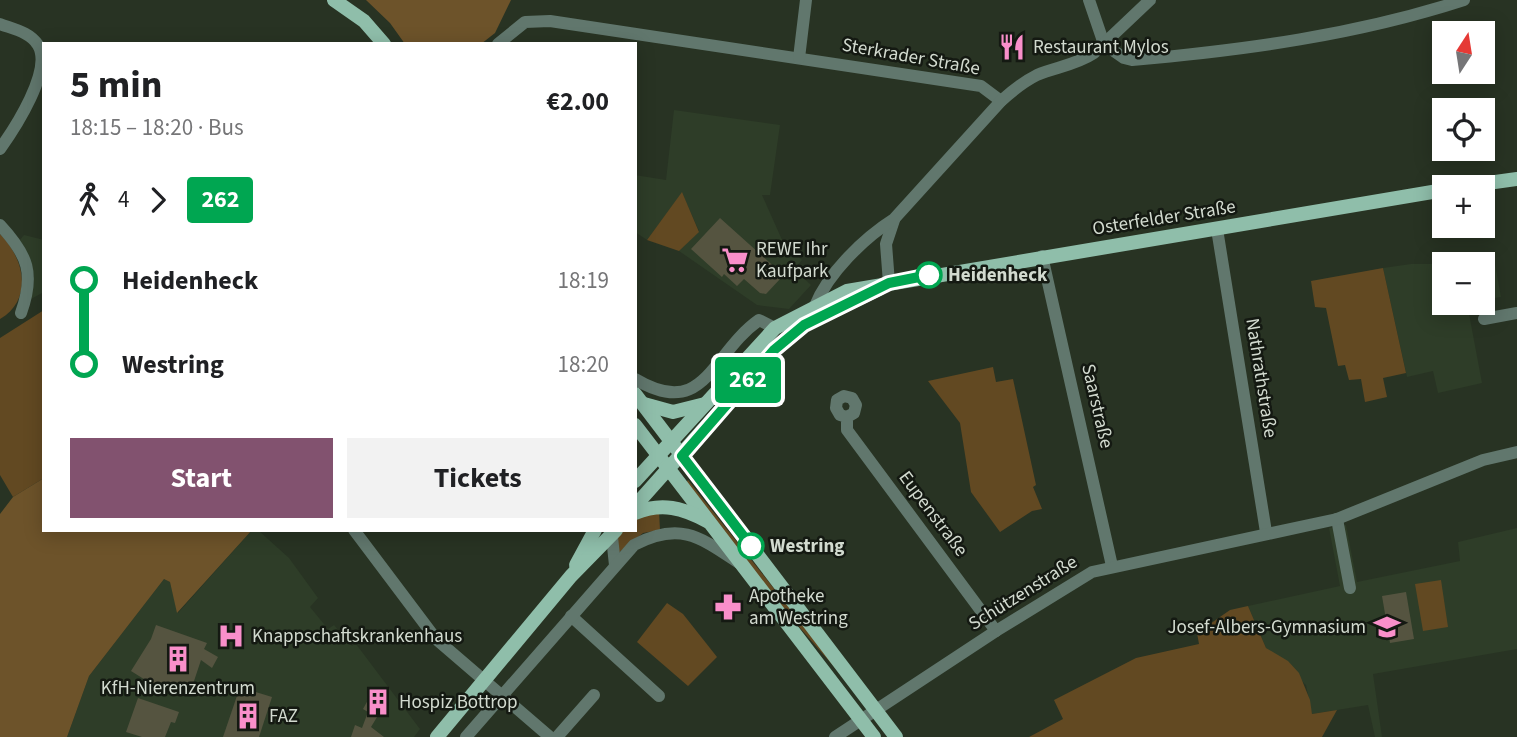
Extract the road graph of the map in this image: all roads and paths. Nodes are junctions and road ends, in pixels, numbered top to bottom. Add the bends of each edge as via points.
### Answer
1 (334, 0) edge
2 (806, 0) edge
3 (1089, 0) edge
4 (1150, 0) edge
5 (1464, 0) edge
6 (0, 24) edge
7 (382, 42) edge
8 (500, 42) edge
9 (1104, 44) junction
10 (799, 58) junction
11 (1001, 101) junction
12 (0, 149) edge
13 (1517, 179) edge
14 (1495, 182) edge
15 (1432, 192) edge
16 (894, 219) junction
17 (0, 225) edge
18 (1217, 229) junction
19 (1042, 256) junction
20 (889, 283) junction
21 (815, 306) junction
22 (21, 313) dead end
23 (1517, 313) edge
24 (1484, 319) dead end
25 (775, 328) junction
26 (637, 380) edge
27 (639, 399) edge
28 (709, 402) junction
29 (847, 417) dead end
30 (637, 428) edge
31 (672, 443) junction
32 (1517, 452) edge
33 (682, 456) junction
34 (663, 462) junction
35 (637, 480) edge
36 (637, 503) edge
37 (637, 513) edge
38 (1337, 519) junction
39 (710, 523) junction
40 (356, 532) edge
41 (594, 532) edge
42 (1266, 532) junction
43 (614, 534) edge
44 (740, 564) junction
45 (615, 565) junction
46 (1112, 566) junction
47 (571, 576) junction
48 (1350, 589) dead end
49 (571, 616) junction
50 (996, 631) junction
51 (485, 681) junction
52 (502, 694) junction
53 (594, 695) dead end
54 (659, 696) dead end
55 (876, 711) junction
56 (860, 719) junction
57 (438, 737) edge
58 (466, 737) edge
59 (550, 737) edge
60 (557, 737) edge
61 (835, 737) edge
62 (874, 737) edge
63 (896, 737) edge

1 - 7 main road via 364,21
2 - 10 street
3 - 9 street
4 - 9 street
5 - 9 street via 1399,21 1238,51 1132,60
6 - 12 street via 31,37 39,47 42,65 23,111
8 - 10 street, Sterkrader Straße via 525,22 550,21
9 - 11 street via 1084,59 1037,75
10 - 11 street, Sterkrader Straße via 981,86
11 - 16 street
13 - 14 main road
15 - 18 main road, Osterfelder Straße
16 - 20 street via 886,244
16 - 21 street via 875,231 821,290
17 - 22 street via 18,245 29,271 28,296
18 - 19 main road, Osterfelder Straße
18 - 42 street, Nathrathstraße
19 - 20 main road, Osterfelder Straße
19 - 46 street, Saarstraße
20 - 21 main road, Osterfelder Straße via 847,291
20 - 33 main road, Osterfelder Straße via 804,325 774,350
21 - 25 main road, Osterfelder Straße
23 - 24 street
25 - 26 street, Osterfelder Straße via 758,320 704,379 682,393 666,394
25 - 28 main road, Osterfelder Straße
27 - 28 main road via 673,412
27 - 31 main road
28 - 31 main road, Osterfelder Straße
29 - 50 street, Eupenstraße via 847,430
30 - 34 main road
31 - 33 main road
31 - 34 main road, Osterfelder Straße
32 - 38 street, Schützenstraße via 1483,460
33 - 34 main road, Osterfelder Straße
33 - 55 main road
34 - 35 main road, Osterfelder Straße
34 - 36 main road, Osterfelder Straße
34 - 39 main road
37 - 39 main road via 669,507
38 - 42 street, Schützenstraße
38 - 48 street
39 - 44 main road
40 - 51 street via 436,639
41 - 47 main road
42 - 46 street, Schützenstraße
43 - 45 street
43 - 47 main road
44 - 45 street via 706,541 675,532 634,545
44 - 56 main road
45 - 49 street
46 - 50 street, Schützenstraße via 1092,572
47 - 51 main road
49 - 52 street
49 - 54 street
50 - 55 street, Schützenstraße
51 - 52 street
51 - 57 main road
52 - 58 street
52 - 59 street
53 - 60 street
55 - 56 street, Schützenstraße
55 - 63 main road
56 - 61 street, Schützenstraße
56 - 62 main road

